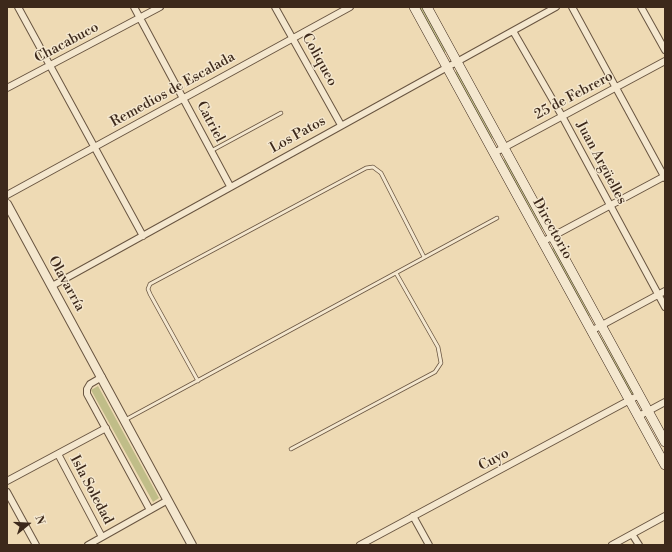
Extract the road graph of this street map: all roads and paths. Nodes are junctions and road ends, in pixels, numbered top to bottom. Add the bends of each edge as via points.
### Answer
1 (18, 7) edge
2 (134, 7) edge
3 (160, 7) edge
4 (275, 7) edge
5 (350, 7) edge
6 (414, 7) edge
7 (427, 7) edge
8 (556, 7) edge
9 (572, 7) edge
10 (641, 7) edge
11 (140, 18) junction
12 (513, 30) junction
13 (293, 38) junction
14 (665, 50) edge
15 (457, 61) junction
16 (665, 61) edge
17 (50, 66) junction
18 (446, 67) junction
19 (616, 87) junction
20 (7, 88) edge
21 (183, 98) junction
22 (281, 113) dead end
23 (562, 116) junction
24 (341, 125) junction
25 (94, 147) junction
26 (504, 147) junction
27 (211, 151) junction
28 (494, 153) junction
29 (665, 177) edge
30 (230, 186) junction
31 (7, 195) edge
32 (7, 204) edge
33 (610, 205) junction
34 (497, 218) dead end
35 (143, 236) junction
36 (553, 236) junction
37 (542, 242) junction
38 (424, 258) junction
39 (396, 273) junction
40 (52, 286) junction
41 (665, 291) edge
42 (658, 294) junction
43 (665, 307) edge
44 (601, 325) junction
45 (591, 331) junction
46 (102, 377) junction
47 (198, 381) junction
48 (639, 395) junction
49 (630, 401) junction
50 (665, 402) edge
51 (648, 411) junction
52 (639, 416) junction
53 (126, 420) junction
54 (106, 428) junction
55 (665, 442) edge
56 (291, 449) dead end
57 (58, 454) junction
58 (665, 465) edge
59 (7, 481) edge
60 (7, 492) edge
61 (168, 500) junction
62 (150, 510) junction
63 (413, 516) junction
64 (665, 516) edge
65 (632, 534) junction
66 (102, 537) junction
67 (36, 545) edge
68 (88, 545) edge
69 (192, 545) edge
70 (360, 545) edge
71 (429, 545) edge
72 (612, 545) edge
73 (638, 545) edge

1 - 17 street
2 - 11 street, Catriel
3 - 11 street, Chacabuco
4 - 13 street, Coliqueo
5 - 13 street, Remedios de Escalada
6 - 18 main road, Directorio
7 - 15 main road, Directorio
8 - 12 street, Los Patos
9 - 19 street
10 - 14 street
11 - 17 street, Chacabuco
11 - 21 street, Catriel
12 - 15 street, Los Patos
12 - 23 street, Juan Argüelles
13 - 21 street, Remedios de Escalada
13 - 24 street, Coliqueo
15 - 18 street, Los Patos
15 - 26 main road, Directorio
16 - 19 street, 25 de Febrero
17 - 20 street, Chacabuco
17 - 25 street
18 - 24 street, Los Patos
18 - 28 main road, Directorio
19 - 23 street, 25 de Febrero
19 - 29 street
21 - 25 street, Remedios de Escalada
21 - 27 street, Catriel
22 - 27 lane
23 - 26 street, 25 de Febrero
23 - 33 street, Juan Argüelles
24 - 30 street, Los Patos
25 - 31 street, Remedios de Escalada
25 - 35 street
26 - 28 street, 25 de Febrero
26 - 36 main road, Directorio
27 - 30 street, Catriel
28 - 37 main road, Directorio
29 - 33 street
30 - 35 street, Los Patos
32 - 40 street, Olavarría
33 - 36 street
33 - 42 street, Juan Argüelles
34 - 38 lane
35 - 40 street, Los Patos
36 - 37 street
36 - 44 main road, Directorio
37 - 45 main road, Directorio
38 - 39 lane
38 - 47 lane via 381,173 373,167 366,168 157,280 150,284 150,294
39 - 47 lane
39 - 56 lane via 438,346 441,363 435,372
40 - 46 street, Olavarría
41 - 42 street
42 - 43 street, Juan Argüelles
42 - 44 street
44 - 45 street
44 - 48 main road, Directorio
45 - 49 main road, Directorio
46 - 53 street, Olavarría
46 - 54 street via 90,384 87,394
47 - 53 lane
48 - 49 street, Cuyo
48 - 51 main road, Directorio
49 - 52 main road, Directorio
49 - 63 street, Cuyo
50 - 51 street
51 - 52 street
51 - 55 main road, Directorio
52 - 58 main road, Directorio
53 - 61 street, Olavarría
54 - 57 street
54 - 62 street
57 - 59 street
57 - 66 street, Isla Soledad
60 - 67 street
61 - 62 street
61 - 69 street, Olavarría
62 - 66 street
63 - 70 street, Cuyo
63 - 71 street
64 - 65 street
65 - 72 street
65 - 73 street
66 - 68 street

